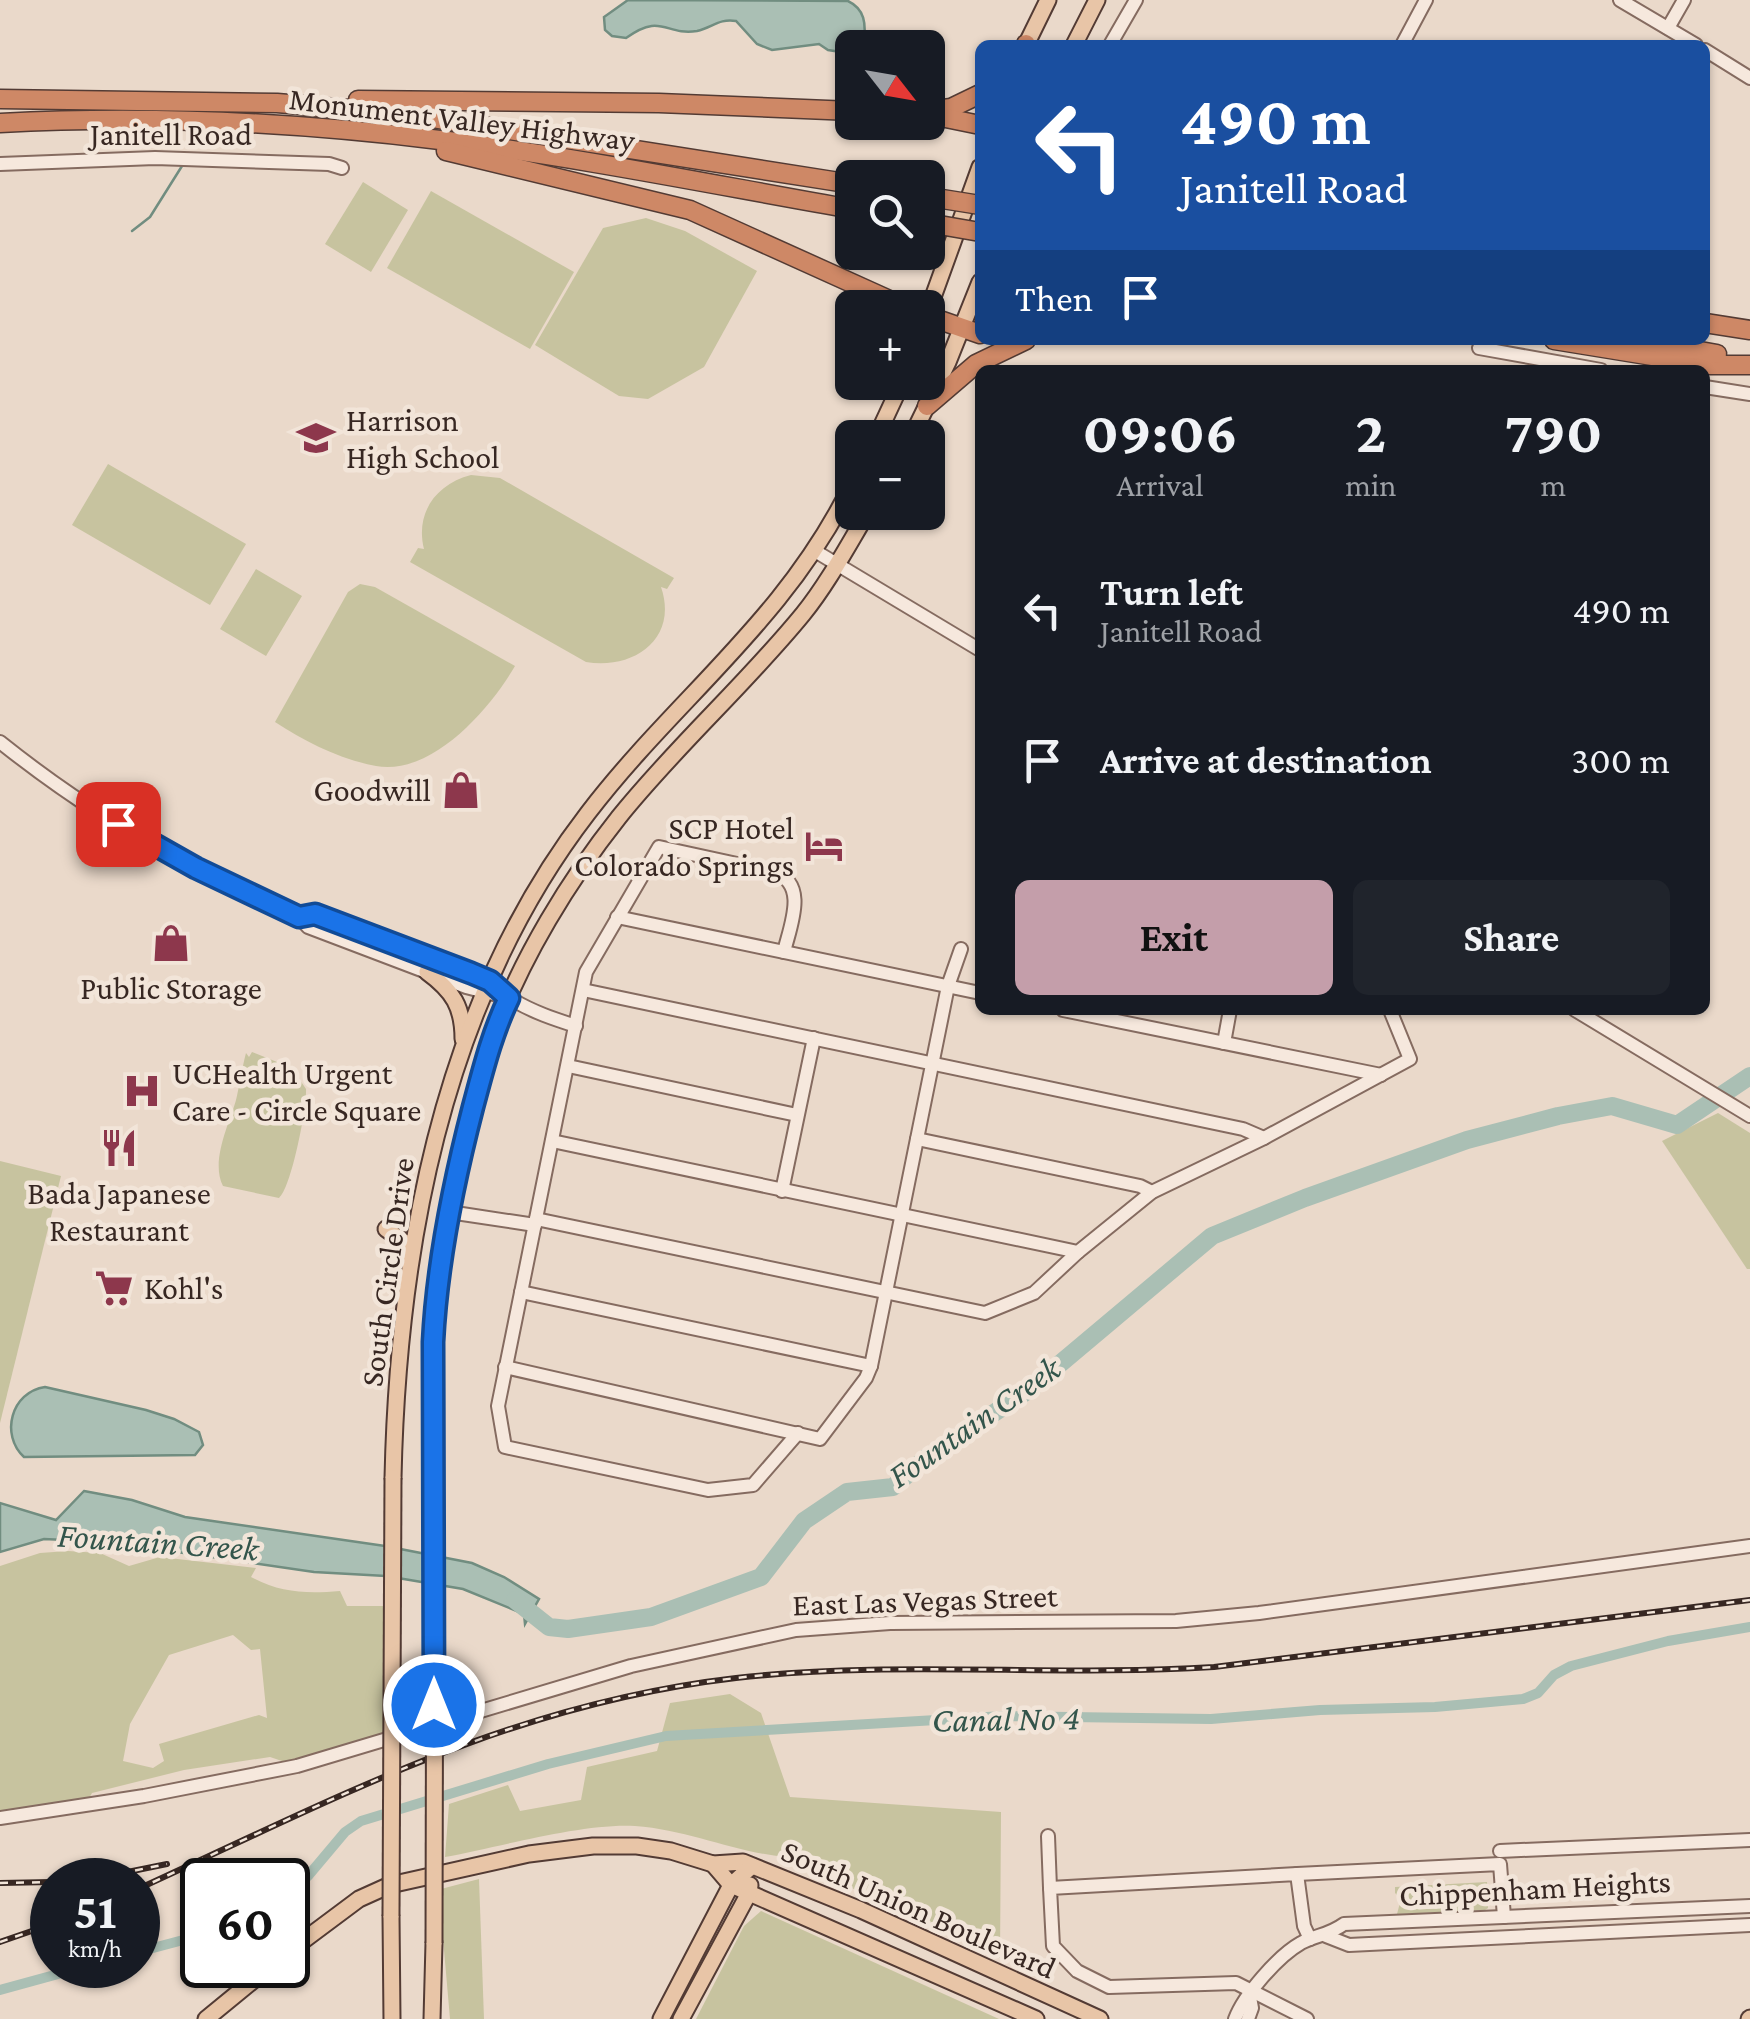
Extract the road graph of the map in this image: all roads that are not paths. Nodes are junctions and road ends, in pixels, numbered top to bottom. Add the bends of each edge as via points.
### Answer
1 (1048, 0) edge
2 (1097, 0) edge
3 (1136, 0) edge
4 (1426, 0) edge
5 (1620, 0) edge
6 (1684, 0) edge
7 (1668, 28) junction
8 (1028, 40) edge
9 (1077, 40) edge
10 (1113, 40) edge
11 (1405, 40) edge
12 (1688, 40) edge
13 (1710, 53) edge
14 (1750, 78) edge
15 (975, 96) edge
16 (0, 99) edge
17 (242, 102) junction
18 (945, 109) edge
19 (835, 110) edge
20 (945, 117) edge
21 (188, 121) junction
22 (0, 123) edge
23 (975, 123) edge
24 (0, 164) edge
25 (342, 168) dead end
26 (835, 181) edge
27 (975, 181) edge
28 (945, 199) edge
29 (975, 204) edge
30 (835, 206) edge
31 (945, 226) edge
32 (975, 231) edge
33 (832, 276) junction
34 (854, 290) edge
35 (865, 290) edge
36 (936, 290) edge
37 (945, 321) edge
38 (1710, 324) edge
39 (1750, 330) edge
40 (971, 332) edge
41 (1016, 345) edge
42 (1586, 345) edge
43 (1664, 345) edge
44 (1479, 348) dead end
45 (1750, 362) edge
46 (1554, 365) edge
47 (1710, 388) edge
48 (1750, 394) edge
49 (894, 400) edge
50 (927, 406) junction
51 (887, 414) junction
52 (884, 420) edge
53 (887, 420) edge
54 (920, 420) edge
55 (835, 515) edge
56 (857, 530) edge
57 (815, 551) junction
58 (837, 564) junction
59 (975, 647) edge
60 (0, 742) edge
61 (299, 917) junction
62 (617, 917) junction
63 (961, 949) dead end
64 (784, 952) junction
65 (428, 972) junction
66 (948, 986) junction
67 (487, 987) junction
68 (583, 990) junction
69 (975, 992) edge
70 (509, 998) junction
71 (1087, 1015) edge
72 (1229, 1015) edge
73 (1392, 1015) edge
74 (1583, 1015) edge
75 (576, 1026) junction
76 (814, 1038) junction
77 (1224, 1043) junction
78 (463, 1047) junction
79 (932, 1062) junction
80 (568, 1066) junction
81 (1381, 1075) junction
82 (798, 1115) junction
83 (1750, 1116) edge
84 (918, 1138) junction
85 (1264, 1138) junction
86 (552, 1141) junction
87 (782, 1191) junction
88 (1152, 1192) junction
89 (421, 1203) junction
90 (449, 1212) junction
91 (902, 1215) junction
92 (536, 1222) junction
93 (1078, 1252) junction
94 (409, 1270) junction
95 (521, 1292) junction
96 (887, 1292) junction
97 (872, 1366) junction
98 (505, 1368) junction
99 (798, 1433) junction
100 (1750, 1546) edge
101 (0, 1818) edge
102 (1048, 1836) dead end
103 (1750, 1840) edge
104 (1500, 1851) dead end
105 (713, 1864) junction
106 (752, 1866) junction
107 (1297, 1874) junction
108 (731, 1885) junction
109 (1050, 1888) junction
110 (749, 1893) junction
111 (1750, 1906) edge
112 (1504, 1917) junction
113 (1750, 1925) edge
114 (310, 1936) edge
115 (1326, 1936) junction
116 (1310, 1939) junction
117 (244, 1988) edge
118 (1252, 1994) junction
119 (206, 2019) edge
120 (392, 2019) edge
121 (432, 2019) edge
122 (662, 2019) edge
123 (681, 2019) edge
124 (1036, 2019) edge
125 (1100, 2019) edge
126 (1235, 2019) edge
127 (1248, 2019) edge
128 (1306, 2019) edge

1 - 8 main road
2 - 9 main road
3 - 10 street
4 - 11 street
5 - 7 street
6 - 7 street
7 - 12 street
13 - 14 street
15 - 18 highway
16 - 17 highway, Monument Valley Highway
17 - 19 highway via 430,98
17 - 26 highway, Monument Valley Highway via 407,114
20 - 23 highway
21 - 22 highway, Monument Valley Highway
21 - 30 highway, Monument Valley Highway via 442,140
21 - 33 highway via 470,157 690,210
24 - 25 street, Janitell Road via 155,158
27 - 36 main road
28 - 29 highway, bridge
31 - 32 highway, bridge
33 - 34 highway
33 - 35 highway
37 - 40 highway
38 - 39 highway
40 - 50 main road
41 - 50 highway via 976,364
42 - 45 highway via 1708,364
43 - 45 highway
44 - 46 street
47 - 48 street
49 - 51 main road
50 - 54 main road
51 - 52 main road
51 - 53 main road
55 - 57 main road, South Circle Drive
56 - 58 main road, South Circle Drive
57 - 58 street
57 - 67 main road, South Circle Drive via 730,658 588,812 532,898
58 - 59 street
58 - 70 main road, South Circle Drive via 800,618 620,816 563,899
60 - 61 street via 152,845
61 - 65 street via 308,927
61 - 67 street via 315,914
62 - 64 street
62 - 64 street via 658,847 788,879 795,903
62 - 68 street
63 - 66 street
64 - 66 street
65 - 67 street
65 - 78 main road via 458,1004
66 - 69 street
66 - 79 street
67 - 70 street
67 - 78 main road, South Circle Drive
68 - 75 street
68 - 76 street
70 - 75 street
70 - 90 main road, South Circle Drive via 486,1059
71 - 77 street
72 - 77 street
73 - 81 street via 1410,1059
74 - 83 street
75 - 80 street
76 - 79 street
76 - 82 street
77 - 81 street
78 - 89 main road, South Circle Drive
79 - 84 street
79 - 85 street
80 - 82 street
80 - 86 street
81 - 85 street
82 - 87 street
84 - 88 street
84 - 91 street
85 - 88 street
86 - 87 street
86 - 92 street
87 - 91 street
88 - 93 street
89 - 94 main road, South Circle Drive
89 - 94 main road via 402,1226 386,1229 407,1248
90 - 92 street
90 - 121 main road, South Circle Drive, bridge via 434,1317
91 - 93 street
91 - 96 street
92 - 95 street
92 - 96 street
93 - 96 street via 1042,1288 995,1311
94 - 120 main road, South Circle Drive, bridge via 393,1478
95 - 97 street
95 - 98 street
96 - 97 street
97 - 99 street via 820,1438
98 - 99 street
98 - 99 street via 498,1406 505,1447 720,1490 759,1481
100 - 101 street, East Las Vegas Street via 1176,1621 890,1622 796,1630 632,1666 297,1766
102 - 109 street
103 - 104 street
105 - 106 main road, South Union Boulevard
105 - 108 main road, South Union Boulevard
105 - 114 main road via 671,1850 593,1846 462,1867 390,1885
106 - 108 main road
106 - 110 main road
106 - 125 main road, South Union Boulevard
107 - 109 street
107 - 112 street via 1500,1864
107 - 116 street
108 - 110 main road, South Union Boulevard
108 - 122 main road
109 - 118 street via 1053,1946 1077,1971 1109,1987 1236,1982
110 - 123 main road
110 - 124 main road, South Union Boulevard
111 - 112 street, Chippenham Heights
112 - 115 street, Chippenham Heights via 1344,1924
113 - 115 street, Chippenham Heights via 1349,1945
115 - 116 street, Chippenham Heights
116 - 118 street, Chippenham Heights via 1269,1970
117 - 119 main road
118 - 126 street, Chippenham Heights
118 - 127 street
118 - 128 street

